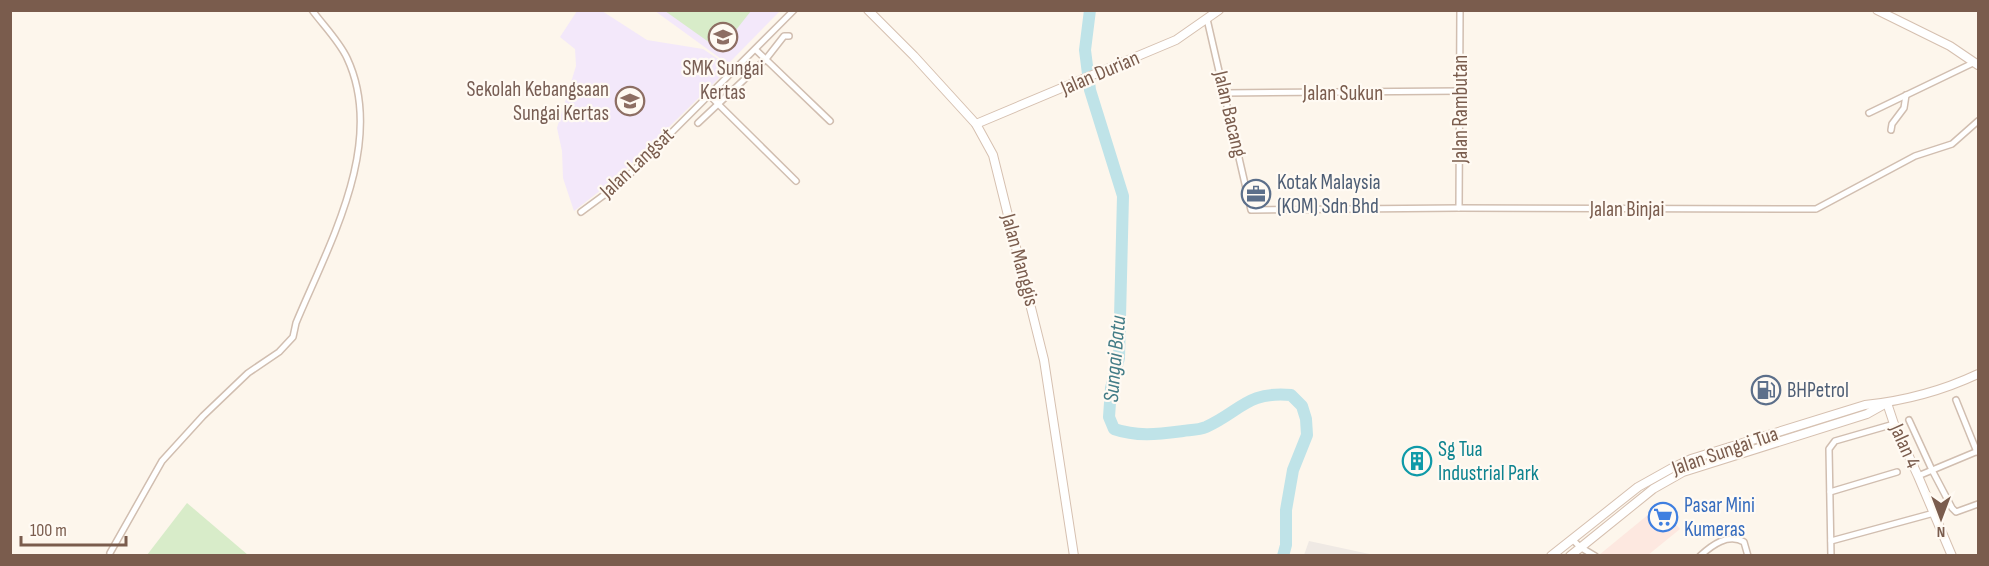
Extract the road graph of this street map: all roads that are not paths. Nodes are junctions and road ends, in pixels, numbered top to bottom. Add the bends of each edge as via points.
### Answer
1 (312, 10) edge
2 (794, 10) edge
3 (868, 10) edge
4 (1219, 10) edge
5 (1460, 10) edge
6 (1877, 10) edge
7 (1207, 19) junction
8 (789, 36) dead end
9 (756, 50) junction
10 (766, 59) junction
11 (1977, 64) edge
12 (1461, 91) junction
13 (1225, 93) junction
14 (709, 95) junction
15 (1906, 95) junction
16 (718, 104) junction
17 (1869, 113) dead end
18 (830, 121) dead end
19 (1978, 121) edge
20 (698, 123) dead end
21 (976, 124) junction
22 (1891, 130) dead end
23 (796, 181) dead end
24 (1459, 208) junction
25 (1251, 210) joint
26 (581, 212) dead end
27 (1978, 374) edge
28 (1956, 400) dead end
29 (1887, 403) junction
30 (1909, 420) dead end
31 (1894, 424) junction
32 (1978, 451) edge
33 (1932, 470) junction
34 (1897, 472) dead end
35 (1918, 476) junction
36 (1830, 492) junction
37 (1978, 504) edge
38 (1934, 513) junction
39 (1581, 532) junction
40 (1572, 539) junction
41 (1587, 541) junction
42 (1831, 542) junction
43 (1580, 547) junction
44 (110, 553) dead end
45 (1074, 555) edge
46 (1551, 555) edge
47 (1570, 555) edge
48 (1595, 555) edge
49 (1700, 555) edge
50 (1749, 555) edge
51 (1831, 555) edge
52 (1952, 555) edge

1 - 44 street via 347,58 362,114 353,176 338,226 293,337 248,373 162,461
2 - 9 street, Jalan Langsat
3 - 21 street, Jalan Manggis
4 - 7 street, Jalan Durian
5 - 12 street, Jalan Rambutan
6 - 11 street via 1950,46
7 - 13 street, Jalan Bacang
7 - 21 street, Jalan Durian via 1176,40
8 - 10 street via 784,36
9 - 10 street
9 - 14 street, Jalan Langsat
10 - 16 street
10 - 18 street
11 - 15 street
12 - 13 street, Jalan Sukun
12 - 24 street, Jalan Rambutan
13 - 25 street, Jalan Bacang
14 - 16 street
14 - 26 street, Jalan Langsat via 623,181
15 - 17 street
15 - 22 street via 1904,108
16 - 20 street
16 - 23 street
19 - 24 street, Jalan Binjai via 1952,144 1915,156 1816,209
21 - 45 street, Jalan Manggis via 998,169 1040,340
24 - 25 street, Jalan Binjai
27 - 29 street, Jalan Sungai Tua via 1961,383
28 - 32 street
29 - 31 street, Jalan 4
29 - 39 street, Jalan Sungai Tua via 1865,405 1691,459 1638,487
29 - 41 street, Jalan Sungai Tua via 1867,414 1683,472 1653,489
30 - 33 street
31 - 35 street, Jalan 4
31 - 36 street via 1835,441 1829,449
32 - 33 street
33 - 35 street
33 - 37 street via 1956,512
34 - 36 street
35 - 38 street, Jalan 4
36 - 42 street
38 - 42 street
38 - 52 street, Jalan 4
39 - 40 street, Jalan Sungai Tua
39 - 41 street
40 - 43 street
40 - 46 street, Jalan Sungai Tua
41 - 43 street, Jalan Sungai Tua
41 - 48 street
42 - 51 street
43 - 47 street, Jalan Sungai Tua
43 - 48 street
49 - 50 street via 1722,541 1741,540

